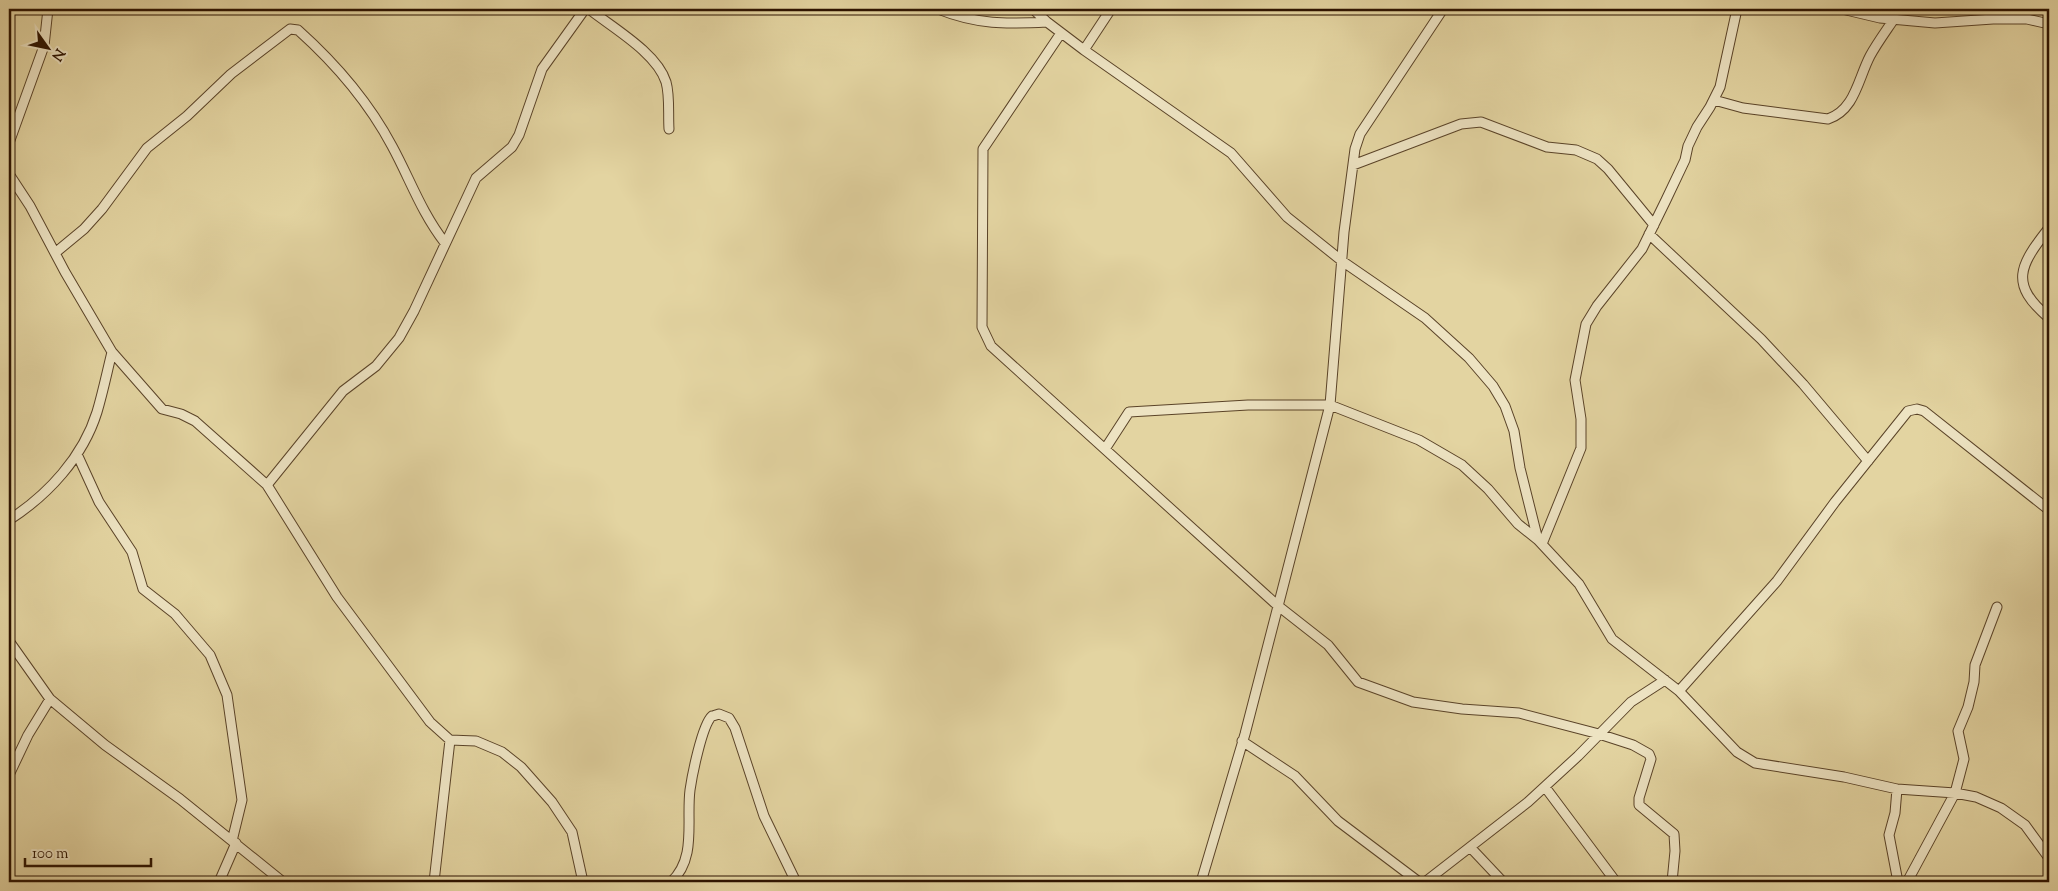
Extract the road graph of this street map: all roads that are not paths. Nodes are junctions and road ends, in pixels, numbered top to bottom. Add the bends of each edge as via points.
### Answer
1 (48, 9) edge
2 (585, 9) edge
3 (589, 9) edge
4 (938, 9) edge
5 (1033, 9) edge
6 (1111, 9) edge
7 (1443, 9) edge
8 (1737, 9) edge
9 (1842, 9) edge
10 (1894, 19) junction
11 (1047, 22) junction
12 (2049, 24) edge
13 (1062, 33) junction
14 (1084, 50) junction
15 (1714, 100) junction
16 (669, 128) dead end
17 (9, 143) edge
18 (1353, 165) junction
19 (9, 174) edge
20 (2049, 228) edge
21 (1651, 230) junction
22 (445, 243) junction
23 (55, 253) junction
24 (1342, 261) junction
25 (2049, 318) edge
26 (112, 352) junction
27 (1330, 405) junction
28 (1105, 449) junction
29 (77, 454) junction
30 (1868, 461) junction
31 (267, 485) junction
32 (2049, 510) edge
33 (9, 520) edge
34 (1540, 542) junction
35 (1277, 605) junction
36 (1997, 607) dead end
37 (9, 641) edge
38 (1664, 680) junction
39 (1679, 692) junction
40 (50, 698) junction
41 (1600, 734) junction
42 (450, 740) junction
43 (1242, 741) junction
44 (9, 775) edge
45 (1544, 786) junction
46 (1897, 789) junction
47 (1955, 793) junction
48 (234, 842) junction
49 (1470, 847) junction
50 (2049, 858) edge
51 (220, 882) edge
52 (284, 882) edge
53 (434, 882) edge
54 (583, 882) edge
55 (671, 882) edge
56 (796, 882) edge
57 (1201, 882) edge
58 (1419, 882) edge
59 (1425, 882) edge
60 (1503, 882) edge
61 (1616, 882) edge
62 (1672, 882) edge
63 (1898, 882) edge
64 (1907, 882) edge

1 - 17 street via 42,54
2 - 22 street via 542,69 520,135 512,147 476,178
3 - 16 street via 652,59 661,70 666,84
4 - 11 street via 999,25
5 - 11 street
6 - 14 street
7 - 18 street via 1360,134
8 - 15 street via 1720,87
9 - 10 street
10 - 12 street via 1935,24 2027,19
10 - 15 street via 1871,54 1850,104 1840,115 1828,119 1743,108
11 - 13 street
13 - 14 street
13 - 28 street via 983,149 982,327 991,346
14 - 24 street via 1231,154 1286,217
15 - 21 street via 1697,127
18 - 21 street via 1461,124 1481,122 1547,147 1576,150 1597,159 1608,169
18 - 24 street
19 - 23 street
20 - 25 street via 2027,262 2022,277 2025,292 2032,303
21 - 30 street via 1767,345
21 - 34 street via 1642,249 1586,324 1575,380 1582,419 1581,448
22 - 23 street via 423,212 392,145 360,96 334,62 298,30 290,29 232,74 147,148 102,209
22 - 31 street via 399,338 376,366 343,392
23 - 26 street
24 - 27 street
24 - 34 street via 1425,318 1494,386 1514,431
26 - 29 street via 97,413
26 - 31 street via 162,409 194,421
27 - 28 street via 1248,405 1129,412
27 - 34 street via 1419,440 1462,465 1518,524
27 - 35 street
28 - 35 street
29 - 33 street via 54,484
29 - 48 street via 99,502 132,552 143,589 175,614 210,655 227,695 242,800
30 - 32 street via 1908,411 1917,409 1924,411
30 - 39 street via 1777,581
31 - 42 street via 337,597 412,701
34 - 38 street via 1579,584 1612,639
35 - 41 street via 1328,645 1364,686 1413,702 1518,713
35 - 43 street
36 - 47 street via 1975,665 1968,707 1958,731 1964,759
37 - 40 street
38 - 39 street
38 - 41 street via 1632,702
39 - 46 street via 1737,752 1756,764 1844,776
40 - 44 street
40 - 48 street via 105,745
41 - 45 street
41 - 62 street via 1649,754 1651,759 1639,798 1640,805 1674,834
42 - 53 street
42 - 54 street via 476,741 502,752 521,767 552,802 572,832
43 - 57 street
43 - 58 street via 1295,776 1338,820
45 - 49 street
45 - 61 street
46 - 47 street
46 - 63 street via 1889,835
47 - 50 street via 1976,797 2001,808 2025,825
47 - 64 street
48 - 51 street
48 - 52 street
49 - 59 street
49 - 60 street
55 - 56 street via 684,863 688,848 690,792 698,750 712,716 720,714 729,718 735,728 764,816

